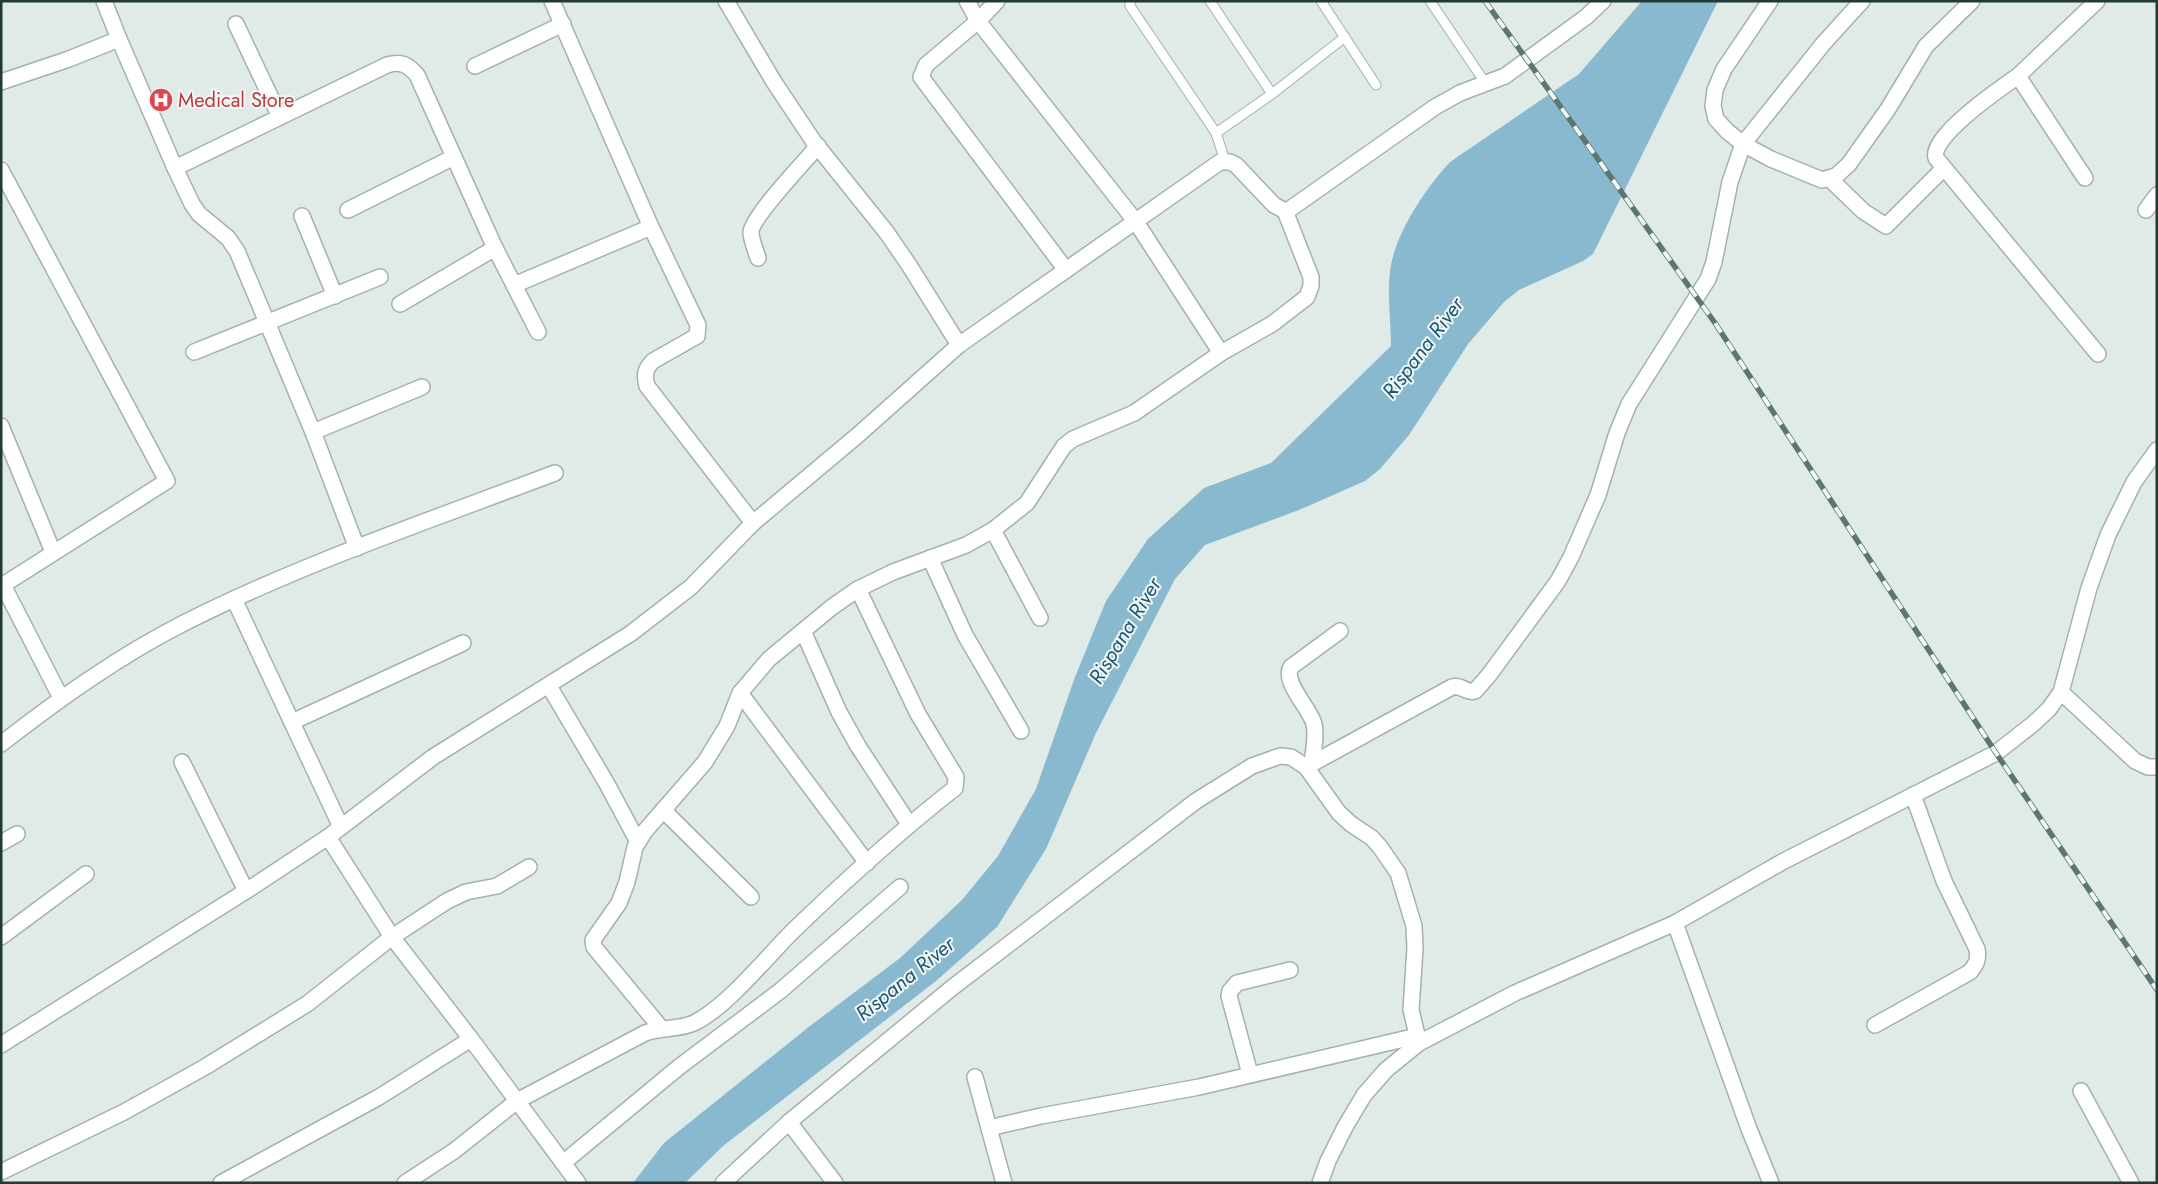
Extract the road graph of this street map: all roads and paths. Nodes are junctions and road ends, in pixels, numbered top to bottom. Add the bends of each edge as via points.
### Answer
1 (104, 1) edge
2 (552, 1) edge
3 (726, 1) edge
4 (967, 1) edge
5 (996, 1) edge
6 (1130, 1) edge
7 (1210, 1) edge
8 (1321, 1) edge
9 (1430, 1) edge
10 (1603, 1) edge
11 (1770, 1) edge
12 (1862, 1) edge
13 (1972, 1) edge
14 (2097, 1) edge
15 (978, 20) junction
16 (236, 24) dead end
17 (563, 24) junction
18 (1345, 37) junction
19 (119, 39) junction
20 (475, 66) dead end
21 (2018, 76) junction
22 (1, 82) edge
23 (1486, 84) junction
24 (1376, 85) dead end
25 (1272, 94) junction
26 (280, 117) junction
27 (1216, 133) junction
28 (1743, 144) junction
29 (818, 146) junction
30 (454, 157) junction
31 (1225, 161) junction
32 (175, 168) junction
33 (1944, 168) junction
34 (1, 170) edge
35 (2085, 178) dead end
36 (1830, 179) junction
37 (2157, 196) edge
38 (348, 210) dead end
39 (2146, 210) dead end
40 (1285, 211) junction
41 (302, 216) dead end
42 (1136, 222) junction
43 (651, 227) junction
44 (495, 248) junction
45 (758, 258) dead end
46 (1066, 270) junction
47 (380, 277) dead end
48 (514, 285) junction
49 (335, 296) junction
50 (400, 304) dead end
51 (268, 324) junction
52 (538, 332) dead end
53 (959, 345) junction
54 (194, 352) dead end
55 (1221, 353) junction
56 (2098, 354) dead end
57 (422, 387) dead end
58 (1, 426) edge
59 (313, 432) junction
60 (2157, 450) edge
61 (555, 473) dead end
62 (753, 523) junction
63 (993, 530) junction
64 (357, 548) junction
65 (53, 552) junction
66 (930, 558) junction
67 (2, 585) edge
68 (858, 589) junction
69 (234, 599) junction
70 (1040, 618) dead end
71 (803, 631) junction
72 (1340, 631) dead end
73 (463, 643) dead end
74 (549, 686) junction
75 (2061, 692) junction
76 (740, 693) junction
77 (61, 698) junction
78 (292, 722) junction
79 (1021, 731) dead end
80 (1, 744) edge
81 (182, 762) dead end
82 (1309, 765) junction
83 (2157, 767) edge
84 (1913, 794) junction
85 (663, 810) junction
86 (910, 824) junction
87 (341, 827) junction
88 (17, 834) dead end
89 (328, 837) junction
90 (638, 842) junction
91 (1, 843) edge
92 (867, 863) junction
93 (529, 867) dead end
94 (86, 874) dead end
95 (900, 887) dead end
96 (246, 891) junction
97 (751, 897) dead end
98 (1675, 923) junction
99 (1, 937) edge
100 (392, 937) junction
101 (1290, 970) dead end
102 (1875, 1025) dead end
103 (661, 1028) junction
104 (471, 1039) junction
105 (1418, 1039) junction
106 (1, 1045) edge
107 (1250, 1074) junction
108 (975, 1077) dead end
109 (2081, 1091) dead end
110 (517, 1101) junction
111 (789, 1122) junction
112 (989, 1128) junction
113 (563, 1162) junction
114 (1, 1172) edge
115 (572, 1181) edge
116 (221, 1183) edge
117 (405, 1183) edge
118 (723, 1183) edge
119 (835, 1183) edge
120 (1004, 1183) edge
121 (1320, 1183) edge
122 (1771, 1183) edge
123 (2131, 1183) edge

1 - 19 street
2 - 17 street
3 - 29 street via 774,82
4 - 15 street
5 - 15 street
6 - 27 lane via 1130,6
7 - 25 lane
8 - 18 lane
9 - 23 lane
10 - 23 street via 1505,76
11 - 28 street via 1724,69 1715,90 1713,106 1716,119
12 - 28 street via 1822,44
13 - 36 street via 1926,46 1888,109 1849,164
14 - 21 street
15 - 42 street
15 - 46 street via 926,65 921,74 922,80
16 - 26 street
17 - 20 street
17 - 43 street
18 - 24 lane
18 - 25 lane
19 - 22 street
19 - 32 street
21 - 33 street via 1939,141 1934,154
21 - 35 street
23 - 40 street via 1435,107
25 - 27 lane
26 - 30 street via 387,65 401,62 417,75
26 - 32 street
27 - 31 lane
28 - 36 street via 1798,172 1822,180
28 - 82 street via 1725,201 1711,271 1629,404 1598,496 1558,581 1475,691 1461,686 1452,687
29 - 45 street via 753,226 751,234
29 - 53 street via 887,233
30 - 38 street
30 - 44 street
31 - 40 street via 1236,165 1274,205
31 - 42 street
32 - 51 street via 199,214 233,244
33 - 36 street via 1886,226 1863,211
33 - 56 street
34 - 65 street via 166,481
37 - 39 street
40 - 55 street via 1311,278 1310,291 1307,297 1272,324
41 - 49 street
42 - 46 street
42 - 55 street
43 - 48 street
43 - 62 street via 696,318 699,332 649,365 645,377 648,386
44 - 48 street
44 - 50 street
46 - 53 street
47 - 49 street
48 - 52 street
49 - 51 street
51 - 54 street
51 - 59 street
53 - 62 street
55 - 63 street via 1134,413 1064,446 1026,503
57 - 59 street
58 - 65 street
59 - 64 street
60 - 75 street via 2134,482 2108,535 2089,588
61 - 64 street
62 - 74 street via 707,572 677,598 630,634
63 - 66 street via 966,545
63 - 70 street
64 - 69 street
65 - 67 street
66 - 68 street
66 - 79 street via 965,636
67 - 77 street
68 - 71 street
68 - 86 street via 918,714 957,779 956,788
69 - 77 street via 146,644
69 - 78 street
71 - 76 street via 769,659
71 - 86 street via 839,712
72 - 82 street via 1289,671 1290,682 1314,724
73 - 78 street
74 - 87 street via 434,758
74 - 90 street
75 - 83 street via 2135,761
75 - 84 street via 2033,724 1996,753
76 - 85 street via 727,726 712,751
76 - 92 street
77 - 80 street
78 - 87 street
81 - 96 street
82 - 105 street via 1339,812 1380,847 1398,873 1414,926 1410,1010
82 - 111 street via 1291,757 1267,760 1196,801 953,987
84 - 98 street via 1782,862
84 - 102 street via 1944,881 1978,955 1970,972
85 - 90 street
85 - 97 street
86 - 92 street
87 - 89 street
88 - 91 street
89 - 96 street
89 - 100 street
90 - 103 street via 623,894 593,943
92 - 103 street via 714,1009 688,1026
93 - 100 street via 497,886 453,898
94 - 99 street
95 - 113 street via 780,991
96 - 106 street
98 - 105 street
98 - 122 street
100 - 104 street
100 - 114 street via 307,1004 205,1067 124,1112
101 - 107 street via 1237,983 1230,991
103 - 110 street
104 - 110 street
104 - 116 street via 379,1096
105 - 107 street
105 - 121 street via 1364,1095 1345,1127
107 - 112 street
108 - 112 street
109 - 123 street
110 - 113 street
110 - 117 street via 454,1151
111 - 118 street
111 - 119 street
112 - 120 street
113 - 115 street

